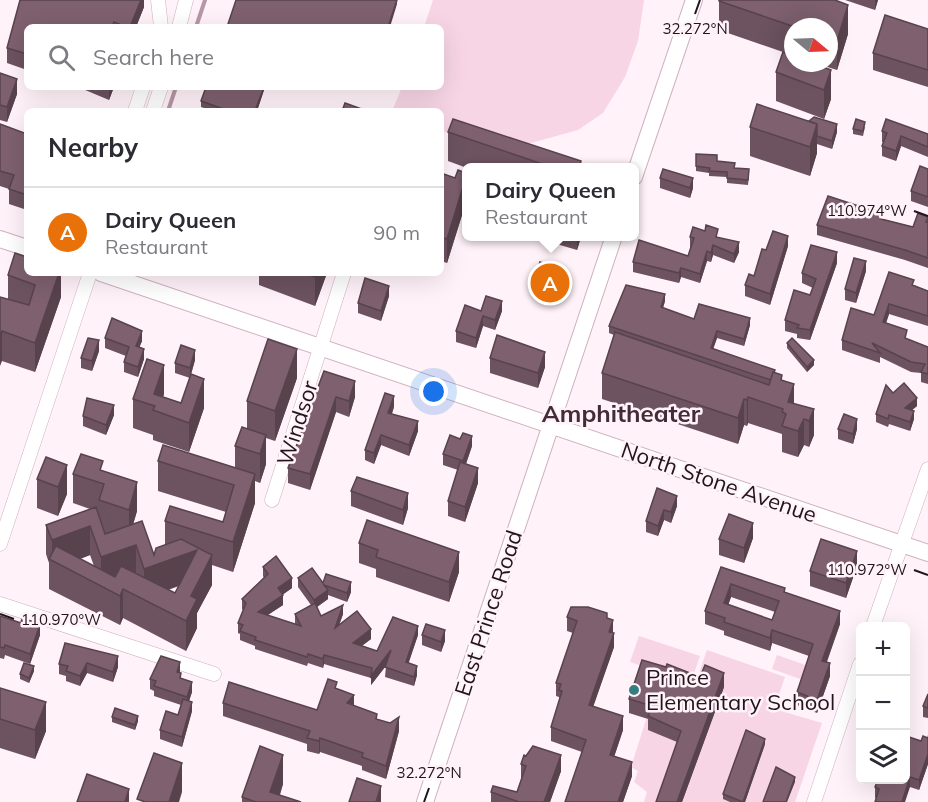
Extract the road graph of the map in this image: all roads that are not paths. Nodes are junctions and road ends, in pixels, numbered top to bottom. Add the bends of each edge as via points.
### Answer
1 (158, 0) edge
2 (186, 0) edge
3 (694, 0) edge
4 (161, 24) edge
5 (180, 24) edge
6 (142, 90) edge
7 (160, 90) edge
8 (136, 108) edge
9 (154, 108) edge
10 (639, 163) edge
11 (0, 239) edge
12 (613, 241) edge
13 (24, 247) edge
14 (89, 276) edge
15 (110, 276) edge
16 (343, 276) edge
17 (321, 346) junction
18 (550, 424) junction
19 (928, 469) edge
20 (272, 500) dead end
21 (0, 544) edge
22 (901, 544) junction
23 (928, 552) edge
24 (0, 604) edge
25 (875, 622) edge
26 (214, 674) dead end
27 (857, 676) edge
28 (425, 802) edge
29 (814, 802) edge

1 - 4 street
2 - 5 street
3 - 10 main road
6 - 8 street
7 - 9 street
11 - 13 main road
12 - 18 main road, East Prince Road
14 - 21 street
15 - 17 main road, North Stone Avenue
16 - 17 street, Windsor
17 - 18 main road, North Stone Avenue
17 - 20 street, Windsor
18 - 22 main road, North Stone Avenue
18 - 28 main road, East Prince Road
19 - 22 street
22 - 23 main road, North Stone Avenue
22 - 25 street
24 - 26 street
27 - 29 street

